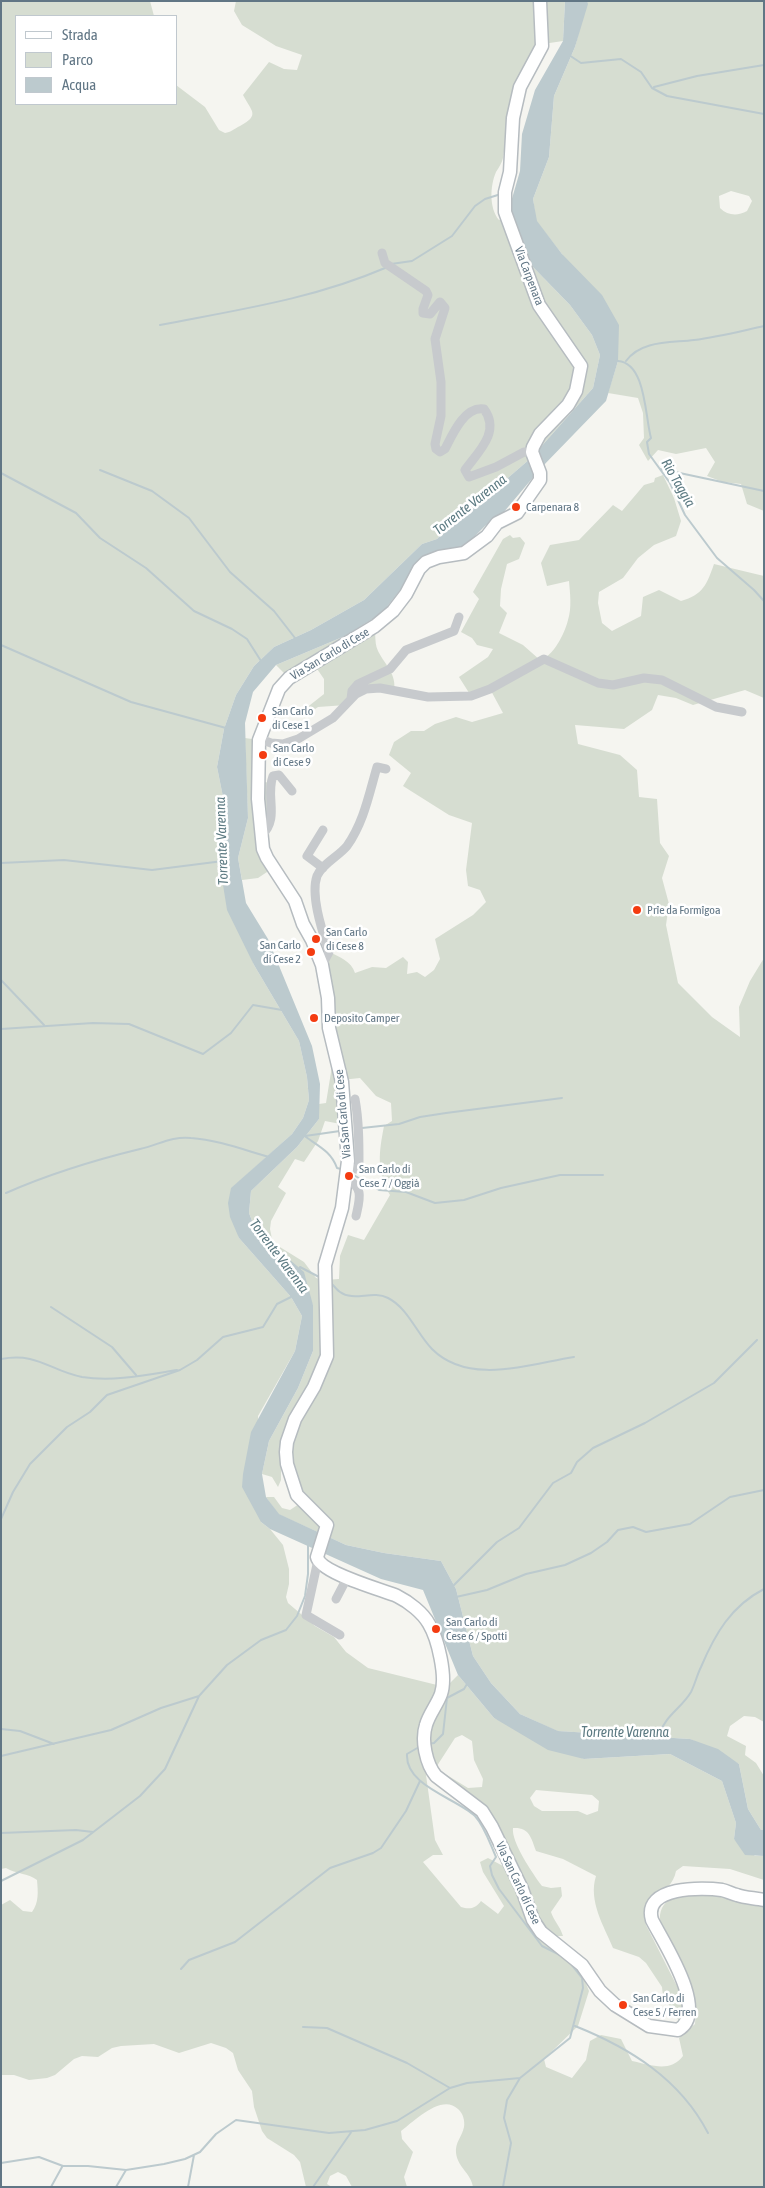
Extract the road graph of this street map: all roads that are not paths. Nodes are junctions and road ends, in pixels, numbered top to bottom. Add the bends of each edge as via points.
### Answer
1 (540, 1) edge
2 (382, 253) dead end
3 (530, 453) junction
4 (460, 617) dead end
5 (351, 699) junction
6 (742, 712) dead end
7 (260, 739) junction
8 (386, 769) dead end
9 (292, 791) dead end
10 (323, 830) dead end
11 (262, 835) junction
12 (323, 868) junction
13 (322, 965) junction
14 (355, 1099) dead end
15 (347, 1173) junction
16 (356, 1216) dead end
17 (317, 1558) junction
18 (347, 1578) junction
19 (336, 1599) dead end
20 (340, 1635) dead end
21 (764, 1900) edge

1 - 3 street, Via Carpenara via 542,46 520,86 505,212 539,305 581,366 576,391 568,405 540,434
2 - 3 street via 385,263 426,291 428,295 423,313 430,314 440,302 446,308 435,339 441,382 436,450 445,449 468,412 478,408 484,410 490,423 486,443 466,470 469,477 524,452
3 - 7 street, Via San Carlo di Cese via 540,480 516,513 497,523 487,536 464,554 426,562 393,611 375,626 289,678 279,689
4 - 5 street via 454,631 406,650 390,669 358,684
5 - 6 street via 366,689 380,688 428,697 471,696 544,659 598,683 613,686 644,678 662,680 716,707
5 - 7 street via 332,718 298,738 283,744
7 - 11 street, Via San Carlo di Cese via 258,799
8 - 12 street via 377,767 356,831 339,856
9 - 11 street via 279,775 273,776 272,820
10 - 12 street via 307,856
11 - 13 street, Via San Carlo di Cese via 267,858 295,901
12 - 13 street via 317,876 316,887 320,924 329,952
13 - 15 street, Via San Carlo di Cese via 329,1028 342,1082
14 - 15 street, Via San Carlo di Cese via 359,1122 359,1166
15 - 16 street via 359,1189
15 - 17 street, Via San Carlo di Cese via 342,1208 325,1265 326,1356 314,1387 294,1419 286,1452 297,1495 328,1525
17 - 18 street, Via San Carlo di Cese
17 - 20 street via 306,1614
18 - 19 street
18 - 21 street, Via San Carlo di Cese via 399,1597 421,1614 443,1675 441,1694 424,1738 431,1770 482,1812 522,1889 533,1920 542,1932 582,1965 600,1991 615,2005 649,2026 678,2030 685,2024 690,2010 687,1989 650,1915 655,1902 668,1894 695,1888 724,1890

